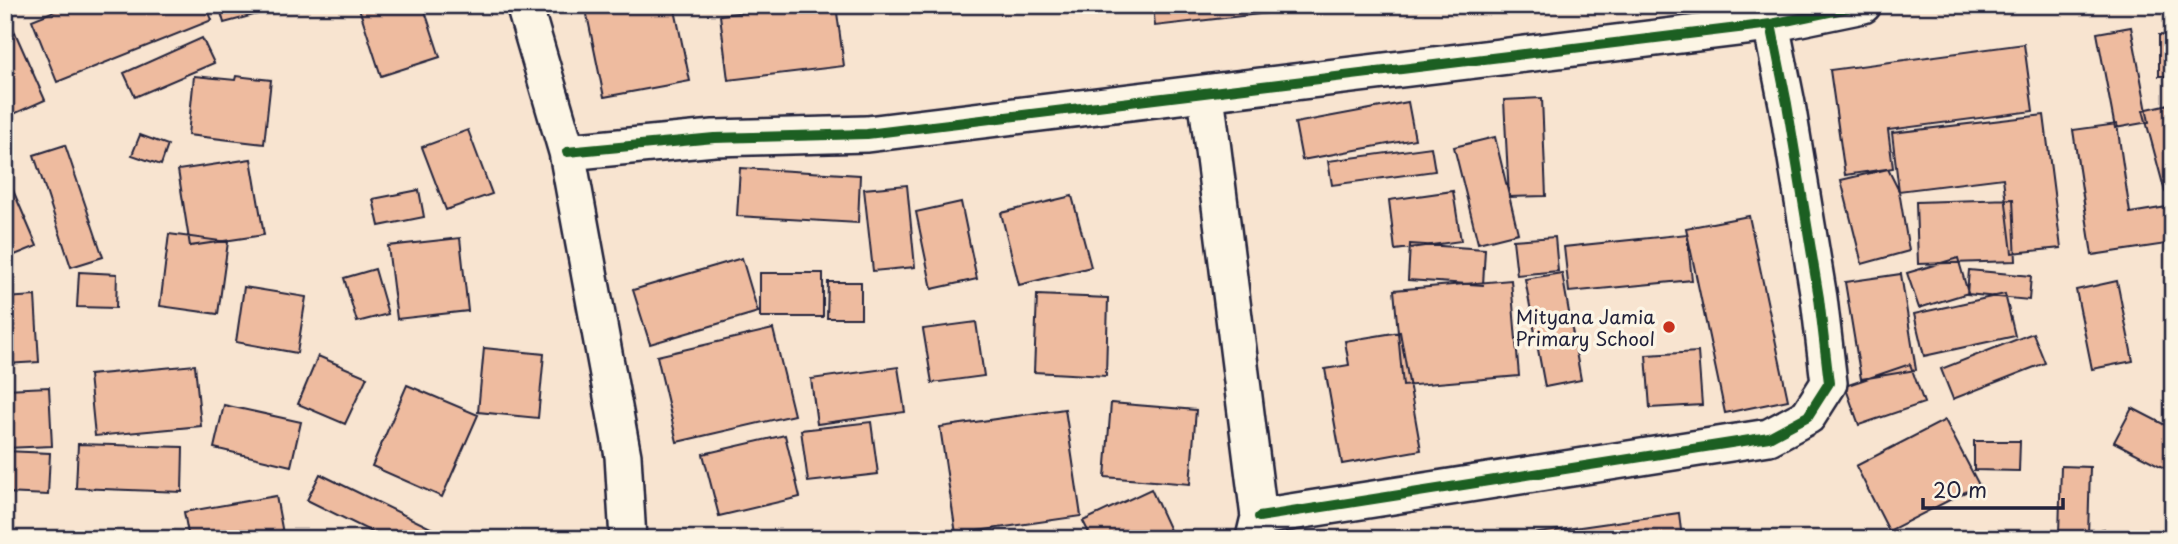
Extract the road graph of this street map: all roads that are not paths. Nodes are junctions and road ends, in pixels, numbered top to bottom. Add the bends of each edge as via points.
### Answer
1 (524, 5) edge
2 (1863, 5) edge
3 (1771, 24) junction
4 (1206, 94) junction
5 (566, 152) junction
6 (1256, 528) edge
7 (628, 539) edge

1 - 5 street
2 - 3 street
3 - 4 street
3 - 6 street via 1819,298 1829,383 1808,416 1769,437
4 - 5 street via 867,134 714,138
4 - 6 street
5 - 7 street via 623,456

